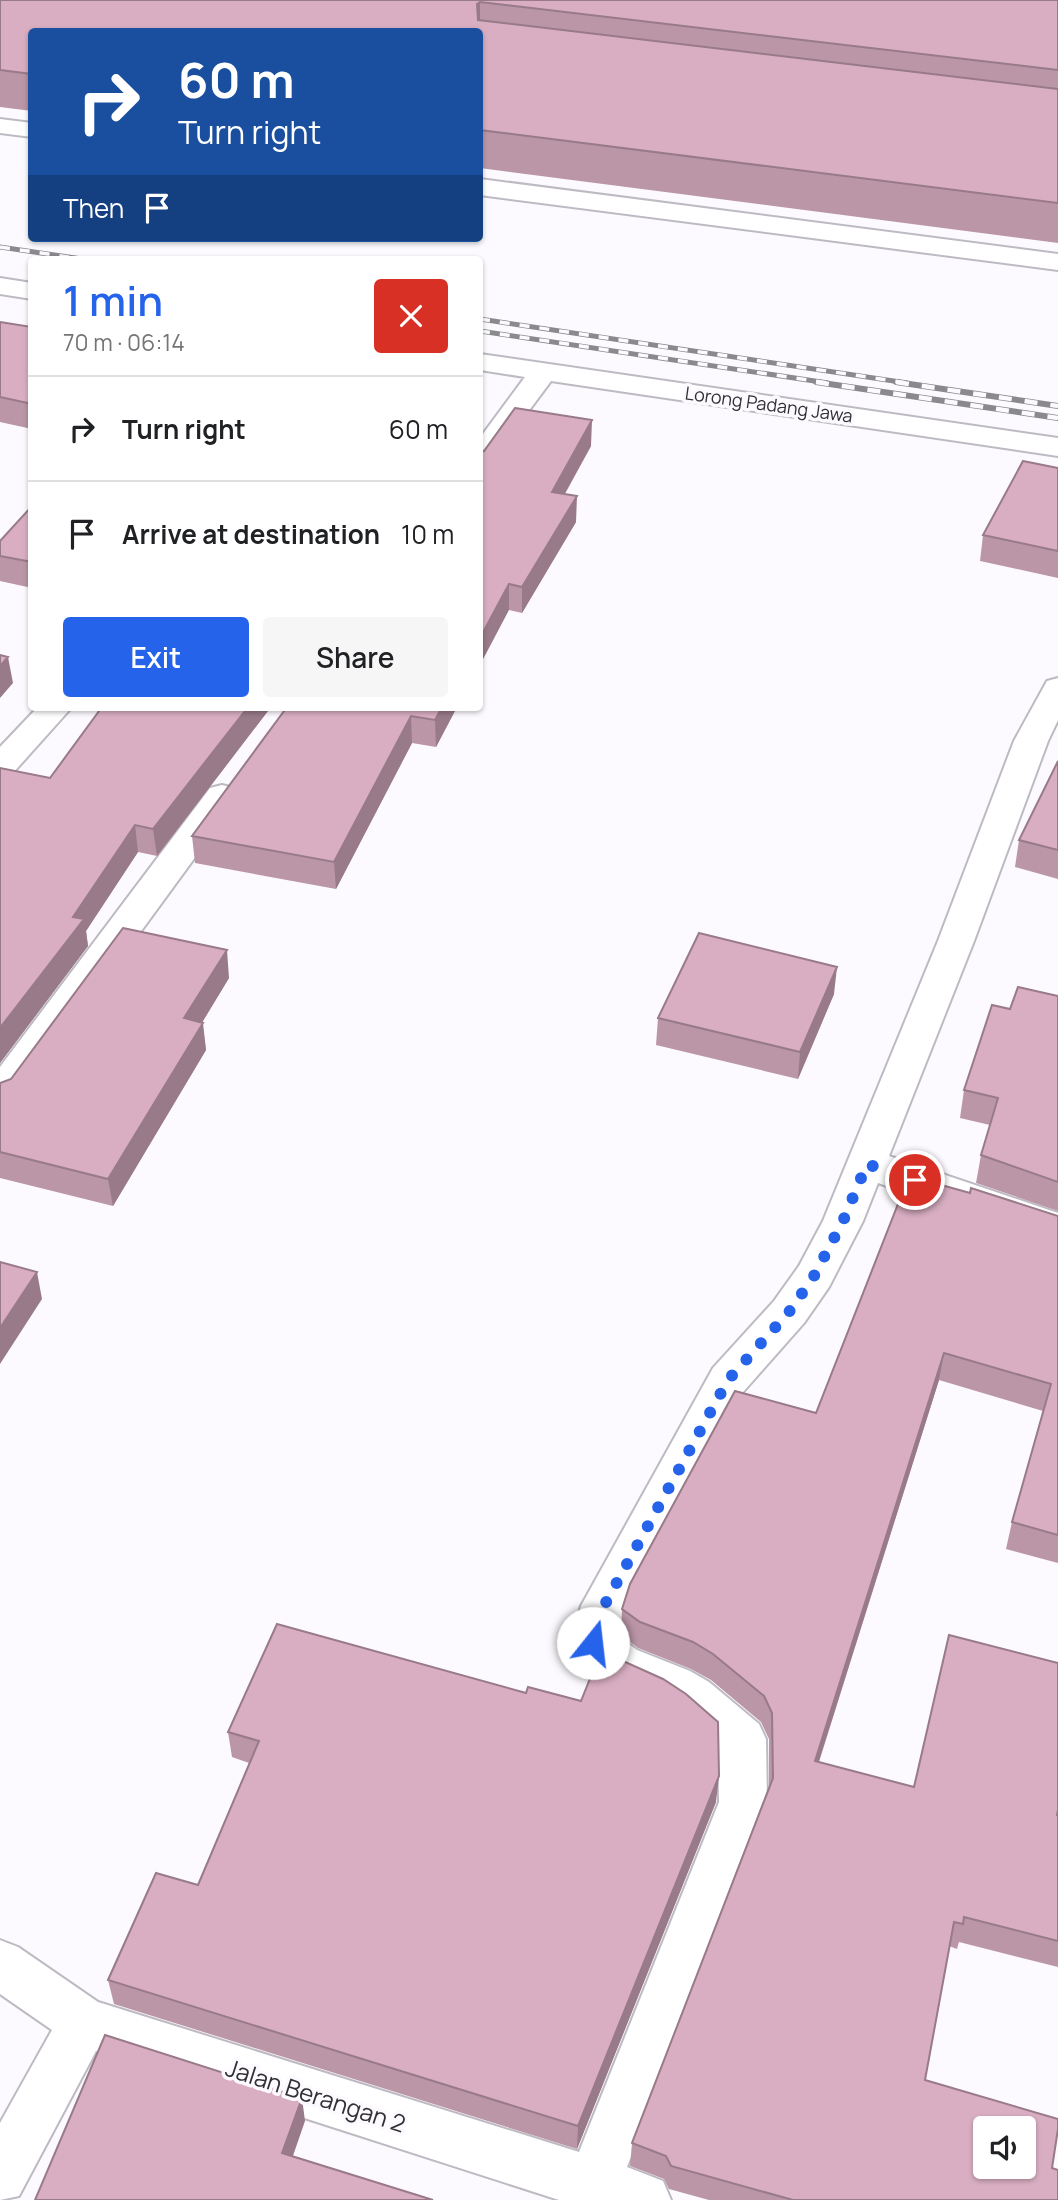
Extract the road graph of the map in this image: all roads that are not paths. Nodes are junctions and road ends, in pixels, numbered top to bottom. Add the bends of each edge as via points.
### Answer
1 (0, 126) edge
2 (28, 130) edge
3 (483, 187) edge
4 (1058, 262) edge
5 (0, 286) edge
6 (28, 290) edge
7 (483, 362) edge
8 (544, 371) junction
9 (1058, 447) edge
10 (483, 453) edge
11 (1058, 688) edge
12 (52, 711) edge
13 (0, 767) edge
14 (240, 773) edge
15 (0, 1095) edge
16 (867, 1164) junction
17 (1058, 1228) edge
18 (0, 1964) edge
19 (84, 2022) junction
20 (0, 2177) edge
21 (590, 2192) edge
22 (644, 2200) edge

1 - 2 street
3 - 4 street
5 - 6 street
7 - 8 street, Lorong Padang Jawa
8 - 9 street, Lorong Padang Jawa
8 - 10 street
11 - 16 street via 1031,741
12 - 13 street
14 - 15 street
16 - 17 street
16 - 21 street via 814,1276 789,1312 728,1380 604,1606 593,1643 609,1660 676,1686 742,1739 743,1802
18 - 19 street, Jalan Berangan 2
19 - 20 street
19 - 21 street, Jalan Berangan 2
21 - 22 street, Jalan Berangan 2

